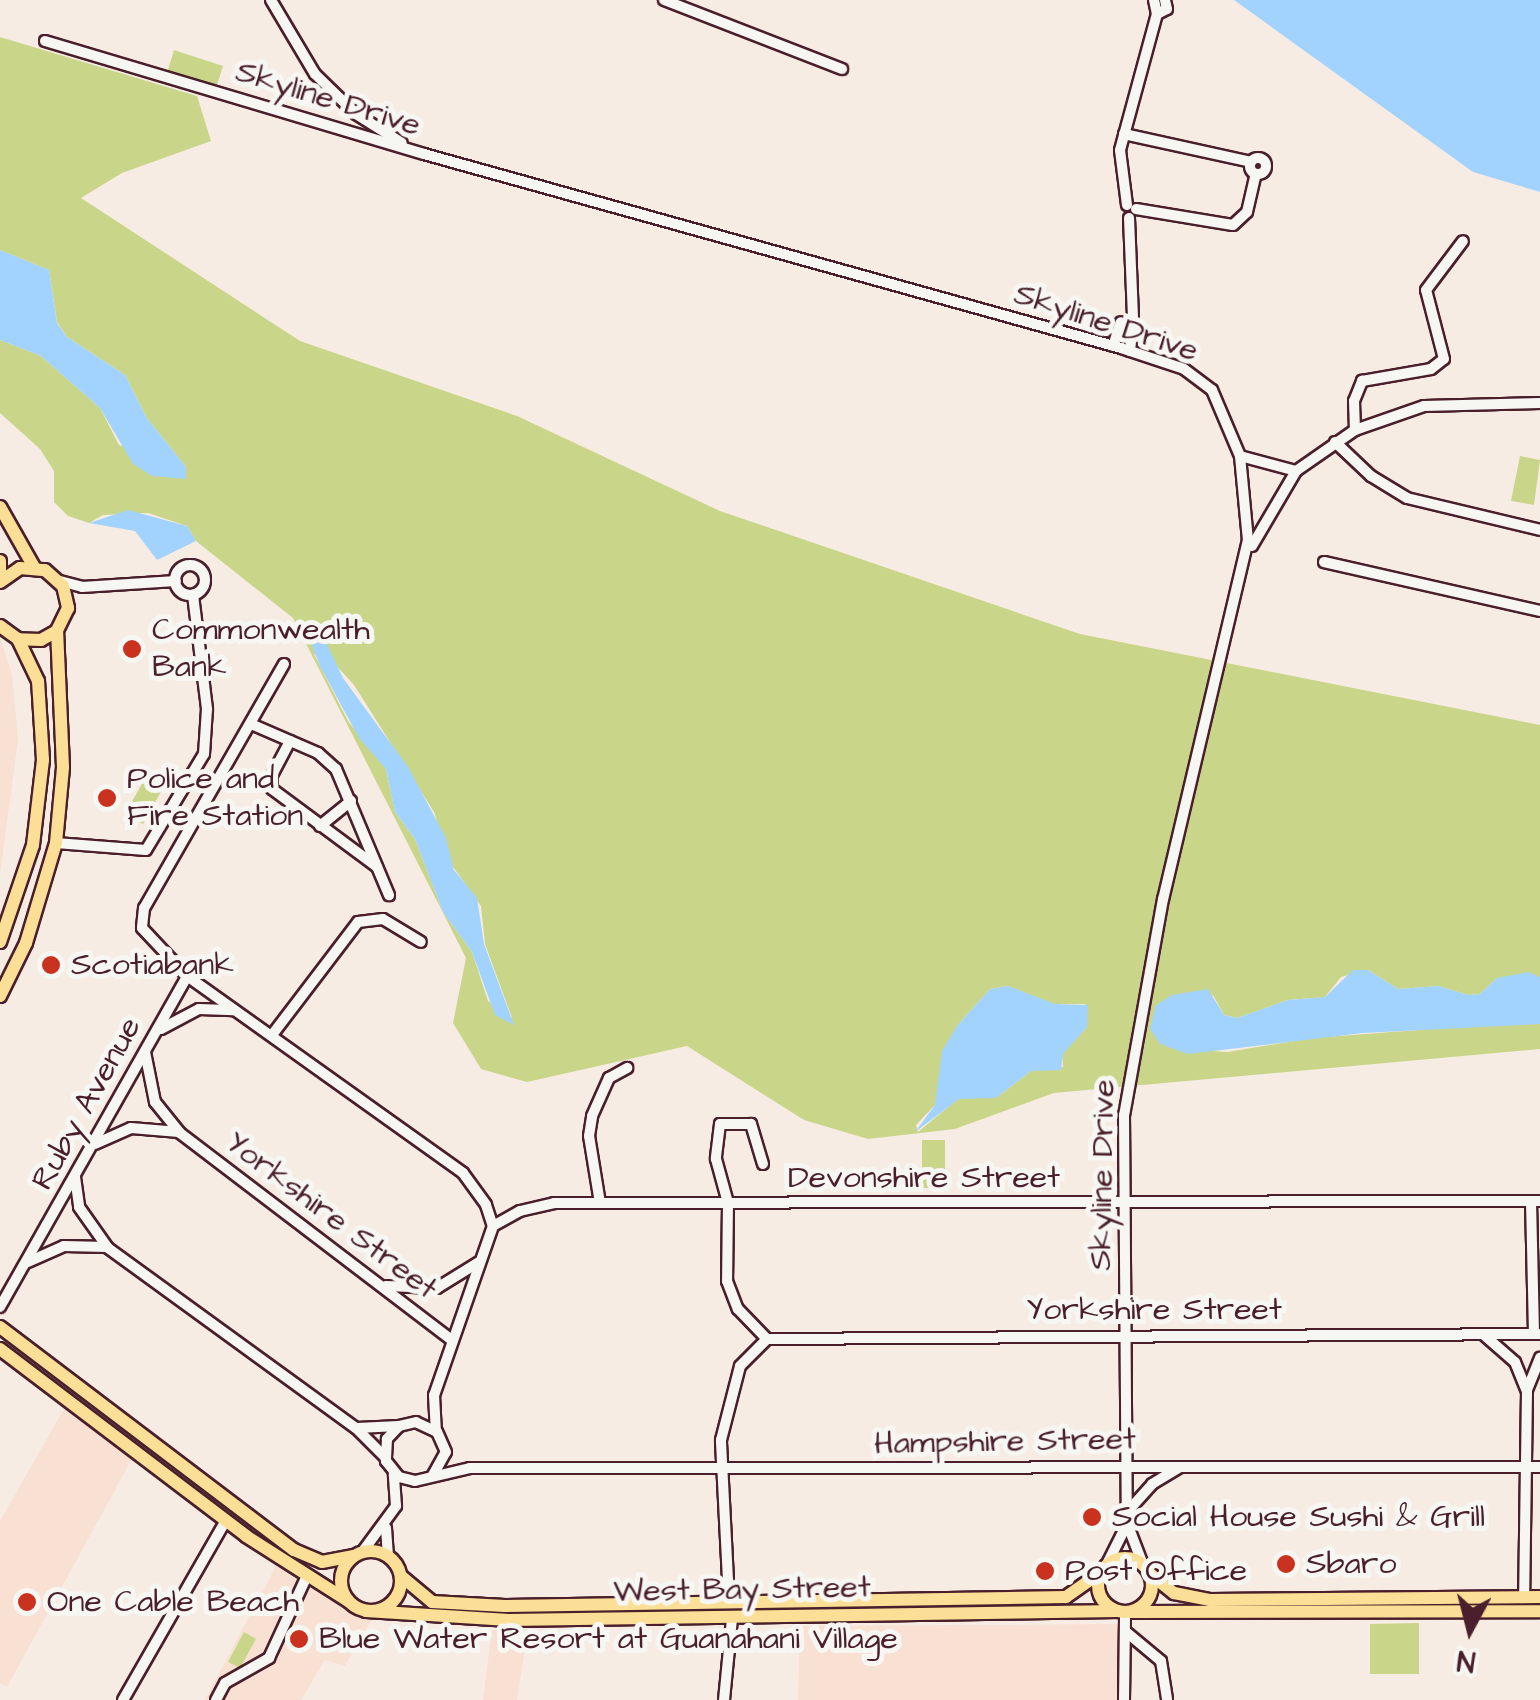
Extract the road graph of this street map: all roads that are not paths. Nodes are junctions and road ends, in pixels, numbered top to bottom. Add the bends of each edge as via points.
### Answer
1 (271, 0) edge
2 (1154, 0) edge
3 (1164, 0) edge
4 (669, 1) edge
5 (1157, 14) junction
6 (45, 40) dead end
7 (842, 69) dead end
8 (1124, 134) junction
9 (424, 154) junction
10 (1131, 211) junction
11 (1463, 241) dead end
12 (1127, 320) junction
13 (1112, 346) junction
14 (1130, 351) junction
15 (1540, 403) edge
16 (1354, 430) junction
17 (1335, 442) junction
18 (1240, 456) junction
19 (1296, 471) junction
20 (0, 508) edge
21 (1540, 530) edge
22 (0, 560) edge
23 (1246, 561) junction
24 (1324, 562) dead end
25 (34, 567) junction
26 (60, 580) junction
27 (176, 580) junction
28 (0, 582) edge
29 (90, 586) junction
30 (193, 595) junction
31 (68, 608) junction
32 (1540, 612) edge
33 (0, 626) edge
34 (56, 632) junction
35 (18, 640) junction
36 (284, 664) dead end
37 (250, 724) junction
38 (290, 741) junction
39 (351, 801) junction
40 (320, 826) junction
41 (56, 844) junction
42 (378, 868) junction
43 (389, 895) dead end
44 (0, 942) edge
45 (421, 942) dead end
46 (187, 976) junction
47 (0, 996) edge
48 (240, 1011) junction
49 (157, 1032) junction
50 (272, 1036) junction
51 (145, 1052) junction
52 (627, 1068) dead end
53 (180, 1132) junction
54 (90, 1146) junction
55 (762, 1164) dead end
56 (76, 1177) junction
57 (1125, 1202) junction
58 (1535, 1202) edge
59 (600, 1203) junction
60 (728, 1203) junction
61 (493, 1226) junction
62 (108, 1248) junction
63 (486, 1254) junction
64 (25, 1264) junction
65 (380, 1285) junction
66 (0, 1307) edge
67 (0, 1327) edge
68 (1126, 1334) junction
69 (1537, 1334) edge
70 (1484, 1335) junction
71 (767, 1339) junction
72 (452, 1340) junction
73 (0, 1349) edge
74 (1540, 1358) edge
75 (1527, 1391) junction
76 (434, 1396) junction
77 (403, 1424) junction
78 (356, 1428) junction
79 (437, 1432) junction
80 (446, 1452) junction
81 (386, 1461) junction
82 (1126, 1463) junction
83 (470, 1468) junction
84 (1180, 1468) junction
85 (1526, 1468) junction
86 (1540, 1468) edge
87 (719, 1470) junction
88 (393, 1473) junction
89 (429, 1477) junction
90 (396, 1506) junction
91 (1128, 1518) junction
92 (226, 1520) junction
93 (386, 1527) junction
94 (358, 1553) junction
95 (388, 1555) junction
96 (1103, 1569) junction
97 (1146, 1569) junction
98 (401, 1576) junction
99 (306, 1578) junction
100 (1524, 1597) junction
101 (1540, 1597) edge
102 (729, 1600) junction
103 (348, 1601) junction
104 (366, 1610) junction
105 (1540, 1611) edge
106 (1124, 1612) junction
107 (732, 1618) junction
108 (1124, 1631) junction
109 (123, 1700) edge
110 (216, 1700) edge
111 (724, 1700) edge
112 (1124, 1700) edge
113 (1167, 1700) edge

1 - 9 street via 294,48 334,95
2 - 5 street
3 - 5 street via 1167,9
4 - 7 street
5 - 8 street
6 - 9 street, Skyline Drive
8 - 10 street via 1119,167
8 - 10 street via 1266,164 1256,174 1247,212 1233,224
9 - 13 street, Skyline Drive
10 - 12 street
11 - 16 street via 1426,290 1444,359 1431,369 1362,381
12 - 13 street
12 - 14 street
13 - 14 street, Skyline Drive
14 - 18 street, Skyline Drive via 1184,369 1212,390
15 - 16 street via 1424,406
16 - 17 street
17 - 19 street
17 - 21 street via 1371,476 1408,498
18 - 19 street
18 - 23 street, Skyline Drive via 1249,514
19 - 23 street via 1276,496
20 - 25 main road
22 - 28 main road
23 - 57 street, Skyline Drive via 1134,1035 1124,1115
24 - 32 street
25 - 26 main road
25 - 28 main road
26 - 29 street
26 - 31 main road
27 - 29 street
27 - 30 street via 181,592
27 - 30 street via 184,567 199,568 205,583
29 - 31 street
30 - 41 street via 208,709 204,754 146,850
31 - 34 main road
33 - 35 main road
34 - 35 main road
34 - 41 main road via 63,767
35 - 44 main road via 38,681 43,760 33,845
36 - 37 street
37 - 38 street
37 - 46 street via 142,915 148,940
38 - 39 street via 327,760
38 - 40 street via 270,783
39 - 40 street
39 - 42 street
40 - 42 street
41 - 47 main road via 26,943
42 - 43 street
45 - 50 street via 382,918 358,922
46 - 48 street
46 - 49 street, Ruby Avenue
48 - 49 street via 210,1007
48 - 50 street
49 - 51 street, Ruby Avenue
50 - 61 street via 463,1173
51 - 53 street, Yorkshire Street via 155,1102
51 - 54 street, Ruby Avenue
52 - 59 street via 609,1078 588,1136
53 - 54 street, Yorkshire Street via 131,1128
53 - 65 street, Yorkshire Street
54 - 56 street, Ruby Avenue
55 - 60 street via 750,1124 720,1124 716,1168
56 - 62 street via 78,1207
56 - 64 street, Ruby Avenue
57 - 58 street, Devonshire Street
57 - 60 street, Devonshire Street
57 - 68 street, Skyline Drive
58 - 69 street
59 - 60 street, Devonshire Street
59 - 61 street, Devonshire Street via 535,1206
60 - 71 street via 731,1294
61 - 63 street
62 - 64 street via 64,1246
62 - 78 street
63 - 65 street via 470,1273 438,1288
63 - 72 street
64 - 66 street, Ruby Avenue
65 - 72 street, Yorkshire Street
67 - 94 main road via 294,1550 322,1562
68 - 70 street, Yorkshire Street
68 - 71 street, Yorkshire Street
68 - 82 street, Skyline Drive
69 - 70 street, Yorkshire Street
70 - 75 street via 1515,1362
71 - 87 street via 740,1366
72 - 76 street
73 - 92 main road
74 - 75 street
75 - 85 street
76 - 77 street
76 - 79 street
77 - 78 street
77 - 79 street
77 - 81 street via 388,1439
78 - 81 street
79 - 80 street
80 - 83 street
80 - 89 street
81 - 88 street
82 - 84 street, Hampshire Street
82 - 87 street, Hampshire Street
82 - 91 street, Skyline Drive
83 - 87 street, Hampshire Street
83 - 89 street, Hampshire Street
84 - 85 street, Hampshire Street
84 - 91 street via 1152,1484
85 - 86 street, Hampshire Street
85 - 100 street
87 - 102 street
88 - 89 street
88 - 90 street
89 - 90 street
90 - 93 street
91 - 96 street, Skyline Drive
91 - 97 street, Skyline Drive
92 - 99 main road
92 - 109 street
93 - 94 street
93 - 95 street
94 - 95 main road
94 - 103 main road via 340,1581
95 - 98 main road
96 - 97 main road via 1124,1558
96 - 102 main road, West Bay Street via 1066,1598
96 - 106 main road via 1100,1597
97 - 100 main road via 1174,1594 1196,1600
97 - 106 main road via 1150,1594
98 - 102 main road, West Bay Street via 425,1599 458,1606
98 - 104 main road via 392,1602
99 - 103 main road
99 - 110 street via 269,1658 225,1683
100 - 101 main road
103 - 104 main road
104 - 107 main road, West Bay Street via 495,1620
105 - 106 main road, West Bay Street
106 - 107 main road, West Bay Street
106 - 108 street
107 - 111 street
108 - 112 street
108 - 113 street via 1161,1660

